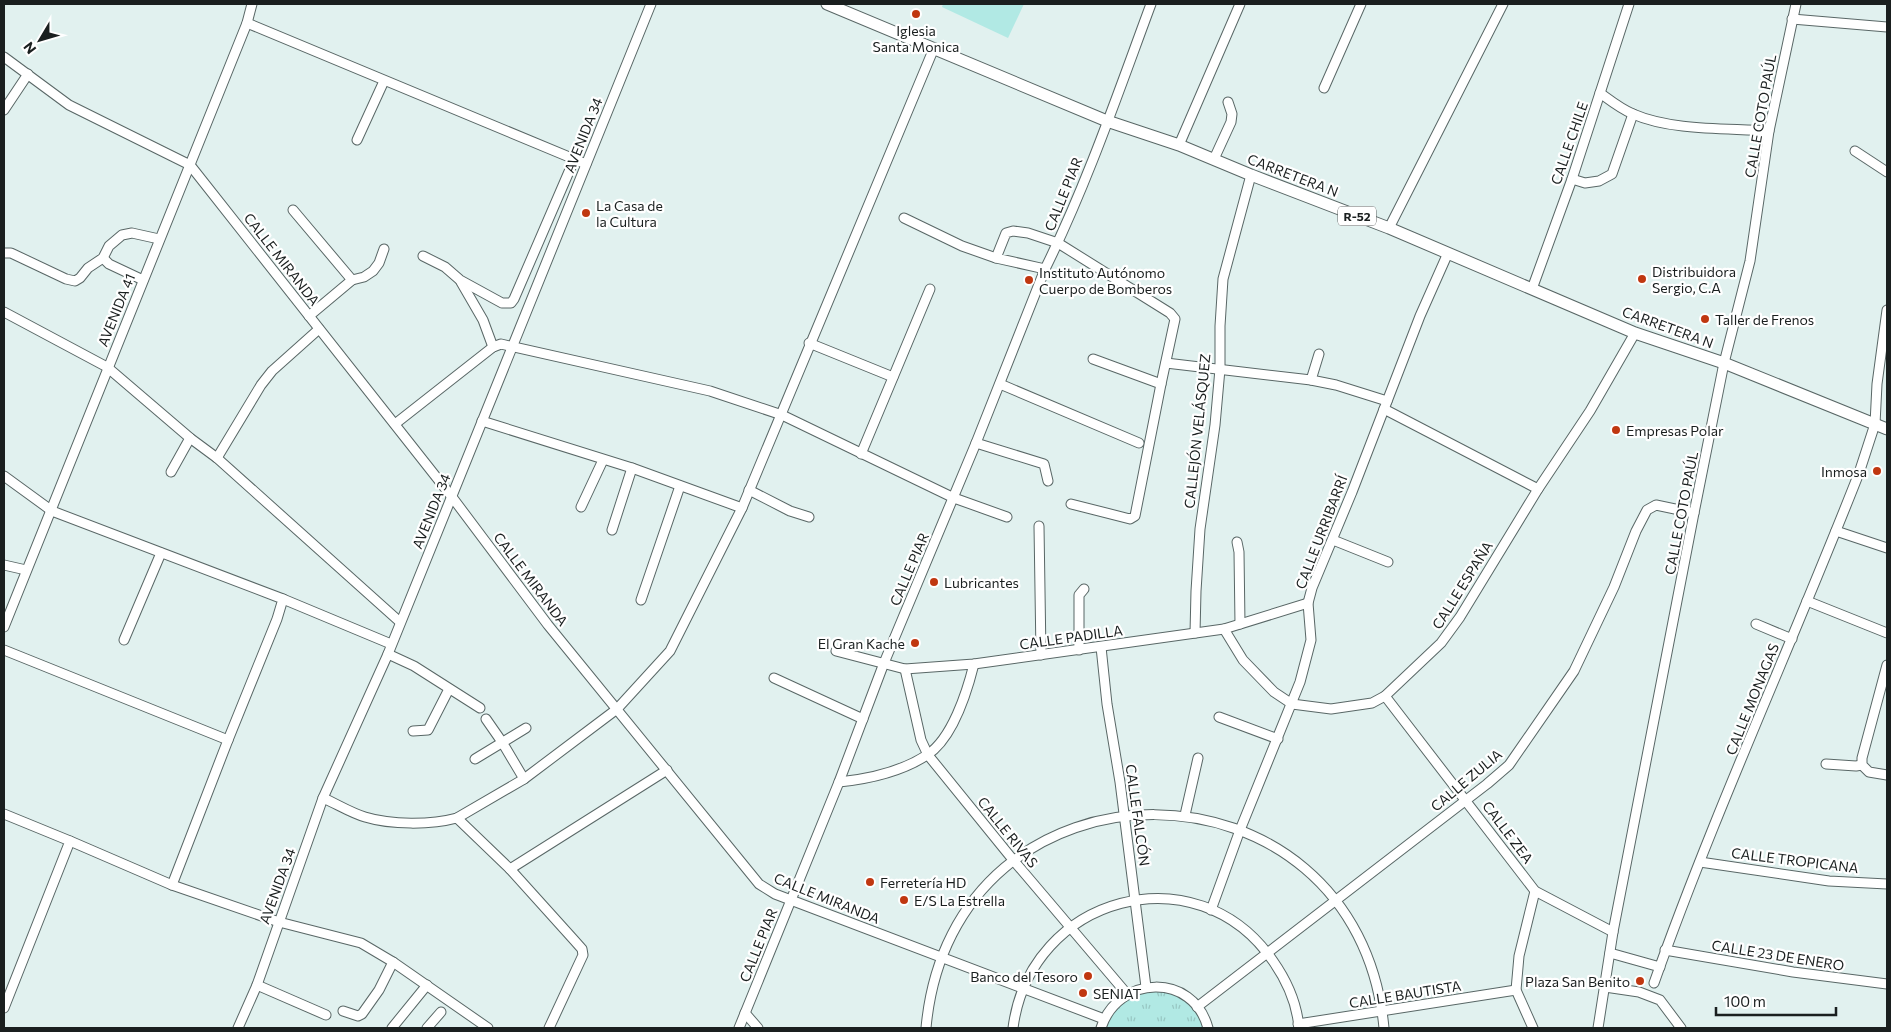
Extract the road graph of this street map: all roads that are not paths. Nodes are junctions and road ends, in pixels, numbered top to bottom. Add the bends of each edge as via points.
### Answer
1 (252, 4) edge
2 (651, 4) edge
3 (827, 4) edge
4 (1151, 4) edge
5 (1240, 4) edge
6 (1361, 4) edge
7 (1503, 4) edge
8 (1629, 4) edge
9 (1796, 4) edge
10 (1792, 19) junction
11 (247, 23) junction
12 (1887, 27) edge
13 (934, 48) junction
14 (4, 57) edge
15 (28, 74) junction
16 (384, 81) junction
17 (1324, 88) dead end
18 (1600, 93) junction
19 (1228, 102) dead end
20 (4, 110) edge
21 (1633, 114) junction
22 (1107, 121) junction
23 (1769, 131) junction
24 (357, 140) dead end
25 (1179, 145) junction
26 (1856, 151) dead end
27 (574, 160) junction
28 (1214, 160) junction
29 (190, 164) junction
30 (586, 164) junction
31 (1887, 172) edge
32 (1250, 175) junction
33 (1572, 179) junction
34 (292, 210) dead end
35 (904, 218) dead end
36 (1389, 228) junction
37 (159, 239) junction
38 (1058, 244) junction
39 (384, 249) dead end
40 (4, 252) edge
41 (1448, 253) junction
42 (423, 256) dead end
43 (103, 258) junction
44 (996, 258) junction
45 (1045, 269) junction
46 (143, 280) junction
47 (352, 280) junction
48 (460, 280) junction
49 (930, 289) dead end
50 (1532, 289) junction
51 (1887, 310) edge
52 (4, 312) edge
53 (309, 316) junction
54 (319, 329) junction
55 (1635, 333) junction
56 (810, 343) junction
57 (512, 346) junction
58 (493, 347) junction
59 (1319, 354) dead end
60 (1093, 359) dead end
61 (1166, 363) junction
62 (1724, 363) junction
63 (107, 367) junction
64 (1220, 369) junction
65 (893, 377) junction
66 (1311, 380) junction
67 (1000, 384) junction
68 (1161, 384) junction
69 (1385, 405) junction
70 (782, 415) junction
71 (482, 421) junction
72 (395, 424) junction
73 (1875, 424) junction
74 (1887, 429) edge
75 (190, 438) junction
76 (976, 443) junction
77 (1139, 443) dead end
78 (861, 454) junction
79 (217, 458) junction
80 (603, 460) junction
81 (632, 468) junction
82 (171, 472) dead end
83 (4, 476) edge
84 (1048, 481) dead end
85 (680, 486) junction
86 (1538, 489) junction
87 (749, 490) junction
88 (452, 497) junction
89 (954, 498) junction
90 (1071, 504) dead end
91 (581, 507) dead end
92 (742, 508) junction
93 (52, 510) junction
94 (1694, 514) junction
95 (809, 517) dead end
96 (1007, 517) dead end
97 (1039, 526) dead end
98 (612, 530) dead end
99 (1836, 531) junction
100 (1332, 540) junction
101 (1237, 542) dead end
102 (1887, 548) edge
103 (161, 553) junction
104 (1388, 562) dead end
105 (4, 565) edge
106 (26, 570) junction
107 (1084, 589) dead end
108 (283, 599) junction
109 (641, 600) dead end
110 (1807, 601) junction
111 (1308, 603) junction
112 (400, 622) junction
113 (1240, 624) junction
114 (1756, 624) dead end
115 (4, 627) edge
116 (1224, 629) junction
117 (1195, 633) junction
118 (1887, 633) edge
119 (1792, 639) junction
120 (124, 640) dead end
121 (392, 644) junction
122 (1101, 647) junction
123 (4, 650) edge
124 (1079, 650) junction
125 (836, 651) dead end
126 (388, 654) junction
127 (1041, 655) junction
128 (884, 663) junction
129 (974, 664) junction
130 (1887, 665) edge
131 (905, 669) junction
132 (774, 678) dead end
133 (449, 689) junction
134 (1385, 696) junction
135 (1292, 704) junction
136 (480, 708) dead end
137 (617, 709) junction
138 (1218, 717) dead end
139 (486, 719) dead end
140 (863, 719) junction
141 (526, 728) dead end
142 (413, 731) dead end
143 (1278, 739) junction
144 (228, 740) junction
145 (502, 742) junction
146 (928, 755) junction
147 (1198, 758) dead end
148 (475, 759) dead end
149 (1826, 764) dead end
150 (1862, 765) junction
151 (667, 770) junction
152 (1887, 776) edge
153 (524, 779) junction
154 (839, 782) junction
155 (323, 798) junction
156 (1466, 799) junction
157 (4, 814) edge
158 (1124, 815) junction
159 (1184, 816) junction
160 (457, 818) junction
161 (1240, 830) junction
162 (70, 841) junction
163 (1014, 861) junction
164 (1700, 862) junction
165 (510, 869) junction
166 (1887, 884) edge
167 (172, 886) junction
168 (1535, 891) junction
169 (791, 900) junction
170 (1135, 900) junction
171 (1335, 901) junction
172 (1211, 910) junction
173 (279, 922) junction
174 (1069, 927) junction
175 (1613, 932) junction
176 (1665, 950) junction
177 (1610, 953) junction
178 (1268, 954) junction
179 (942, 958) junction
180 (393, 962) junction
181 (1660, 966) junction
182 (1654, 983) junction
183 (1887, 984) edge
184 (256, 985) junction
185 (427, 985) junction
186 (1146, 987) junction
187 (1605, 987) junction
188 (1023, 989) junction
189 (1516, 990) junction
190 (1639, 992) junction
191 (1127, 994) junction
192 (1660, 1000) junction
193 (1197, 1007) junction
194 (4, 1008) edge
195 (343, 1011) dead end
196 (1382, 1011) junction
197 (441, 1012) dead end
198 (745, 1013) junction
199 (326, 1015) dead end
200 (1102, 1024) edge
201 (1298, 1026) edge
202 (238, 1028) edge
203 (392, 1028) edge
204 (427, 1028) edge
205 (488, 1028) edge
206 (549, 1028) edge
207 (739, 1028) edge
208 (758, 1028) edge
209 (926, 1028) edge
210 (1013, 1028) edge
211 (1208, 1028) edge
212 (1384, 1028) edge
213 (1533, 1028) edge
214 (1598, 1028) edge
215 (1681, 1028) edge

1 - 11 street, AVENIDA 41
2 - 30 street, AVENIDA 34
3 - 13 main road, CARRETERA N / R-52
4 - 22 street, CALLE PIAR
5 - 25 street
6 - 17 street
7 - 36 street
8 - 18 street, CALLE CHILE
9 - 10 street, CALLE COTO PAÚL
10 - 12 street
10 - 23 street, CALLE COTO PAÚL
11 - 16 street
11 - 29 street, AVENIDA 41
13 - 22 main road, CARRETERA N / R-52
13 - 56 street
14 - 15 street, CALLE MIRANDA
15 - 20 street
15 - 29 street, CALLE MIRANDA via 69,105
16 - 24 street
16 - 27 street
18 - 21 street
18 - 33 street, CALLE CHILE
19 - 28 street via 1231,122
21 - 23 street via 1686,126
21 - 33 street via 1612,174 1599,182 1585,183
22 - 25 main road, CARRETERA N / R-52
22 - 38 street, CALLE PIAR
23 - 62 street, CALLE COTO PAÚL via 1750,261
25 - 28 main road, CARRETERA N / R-52
26 - 31 street
27 - 30 street
27 - 48 street via 514,299 510,303 502,303
28 - 32 main road, CARRETERA N / R-52
29 - 37 street, AVENIDA 41
29 - 53 street, CALLE MIRANDA
30 - 57 street, AVENIDA 34
32 - 36 main road, CARRETERA N / R-52
32 - 64 street, CALLEJÓN VELÁSQUEZ via 1224,279
33 - 50 street, CALLE CHILE
34 - 47 street
35 - 44 street via 962,246
36 - 41 main road, CARRETERA N / R-52
37 - 43 street via 132,233 122,235 109,246
37 - 46 street, AVENIDA 41
38 - 44 street via 1028,233 1009,231
38 - 45 street, CALLE PIAR
38 - 61 street via 1176,319
39 - 47 street via 373,271
40 - 43 street via 75,281
41 - 50 main road, CARRETERA N / R-52
41 - 69 street, CALLE URRIBARRÍ
42 - 48 street
43 - 46 street
44 - 45 street
45 - 67 street, CALLE PIAR
46 - 63 street, AVENIDA 41
47 - 53 street
48 - 58 street via 483,320
49 - 65 street
50 - 55 main road, CARRETERA N / R-52
51 - 73 street, CALLE MONAGAS
52 - 63 street
53 - 54 street, CALLE MIRANDA
54 - 72 street, CALLE MIRANDA
54 - 79 street via 272,371
55 - 62 main road, CARRETERA N / R-52
55 - 86 street, CALLE ESPAÑA via 1590,411
56 - 65 street
56 - 70 street
57 - 58 street via 501,344
57 - 70 street via 710,391
57 - 71 street, AVENIDA 34
58 - 72 street
59 - 66 street
60 - 68 street
61 - 64 street
61 - 68 street
62 - 73 main road, CARRETERA N / R-52
62 - 94 street, CALLE COTO PAÚL
63 - 75 street
63 - 93 street, AVENIDA 41
64 - 66 street
64 - 117 street, CALLEJÓN VELÁSQUEZ via 1200,529
65 - 78 street
66 - 69 street via 1336,385
67 - 76 street, CALLE PIAR
67 - 77 street
68 - 90 street via 1135,516 1130,519
69 - 86 street
69 - 100 street, CALLE URRIBARRÍ
70 - 78 street
70 - 87 street
71 - 80 street
71 - 88 street, AVENIDA 34
72 - 88 street, CALLE MIRANDA
73 - 74 main road, CARRETERA N / R-52
73 - 99 street, CALLE MONAGAS
75 - 79 street
75 - 82 street
76 - 84 street via 1044,464
76 - 89 street, CALLE PIAR
78 - 89 street
79 - 112 street
80 - 81 street
80 - 91 street
81 - 85 street
81 - 98 street
83 - 93 street
85 - 92 street
85 - 109 street
86 - 134 street, CALLE ESPAÑA via 1441,643
87 - 92 street
87 - 95 street
88 - 112 street, AVENIDA 34
88 - 137 street, CALLE MIRANDA via 548,625
89 - 96 street
89 - 128 street, CALLE PIAR
92 - 137 street via 670,651
93 - 103 street
93 - 106 street, AVENIDA 41
94 - 156 street, CALLE ZULIA via 1656,505 1647,510 1574,671 1509,765
94 - 175 street, CALLE COTO PAÚL
97 - 127 street
99 - 102 street
99 - 110 street, CALLE MONAGAS
100 - 104 street
100 - 111 street, CALLE URRIBARRÍ
101 - 113 street via 1240,552
103 - 108 street
103 - 120 street
105 - 106 street
106 - 115 street, AVENIDA 41
107 - 124 street via 1079,595
108 - 121 street
108 - 144 street
110 - 118 street
110 - 119 street, CALLE MONAGAS
111 - 113 street, CALLE PADILLA
111 - 135 street, CALLE URRIBARRÍ via 1310,640
112 - 121 street, AVENIDA 34
113 - 116 street, CALLE PADILLA
114 - 119 street
116 - 117 street, CALLE PADILLA
116 - 135 street, CALLE ESPAÑA via 1243,660 1274,692
117 - 122 street, CALLE PADILLA
119 - 164 street, CALLE MONAGAS
121 - 126 street, AVENIDA 34
122 - 124 street, CALLE PADILLA
122 - 158 street, CALLE FALCÓN
123 - 144 street
124 - 127 street, CALLE PADILLA
125 - 128 street, CALLE PADILLA
126 - 133 street via 414,666
126 - 155 street, AVENIDA 34
127 - 129 street, CALLE PADILLA
128 - 131 street, CALLE PADILLA
128 - 140 street, CALLE PIAR
129 - 131 street, CALLE PADILLA
129 - 146 street via 955,719
130 - 150 street
131 - 146 street, CALLE RIVAS via 921,740
132 - 140 street
133 - 136 street
133 - 142 street via 428,730
134 - 135 street, CALLE ESPAÑA via 1355,707 1331,709
134 - 156 street, CALLE ZEA
135 - 143 street, CALLE URRIBARRÍ
137 - 151 street, CALLE MIRANDA
137 - 153 street
138 - 143 street
139 - 145 street
140 - 154 street, CALLE PIAR
141 - 145 street
143 - 161 street, CALLE URRIBARRÍ
144 - 167 street
145 - 148 street
145 - 153 street
146 - 154 street via 887,773
146 - 163 street, CALLE RIVAS
147 - 159 street
149 - 150 street
150 - 152 street via 1869,772
151 - 165 street
151 - 169 street, CALLE MIRANDA via 759,884
153 - 160 street
154 - 169 street, CALLE PIAR
155 - 160 street via 365,817 390,822 434,823
155 - 173 street, AVENIDA 34
156 - 168 street, CALLE ZEA
156 - 171 street, CALLE ZULIA
157 - 162 street
158 - 159 street
158 - 163 street via 1066,831
158 - 170 street, CALLE FALCÓN
159 - 161 street
160 - 165 street
161 - 171 street via 1292,859
161 - 172 street, CALLE URRIBARRÍ
162 - 167 street
162 - 194 street
163 - 174 street, CALLE RIVAS
163 - 179 street via 972,905
164 - 166 street, CALLE TROPICANA via 1829,881
164 - 176 street, CALLE MONAGAS
165 - 206 street via 584,955
167 - 173 street
168 - 175 street, CALLE ZEA
168 - 189 street via 1519,956
169 - 179 street, CALLE MIRANDA
169 - 198 street, CALLE PIAR
170 - 172 street via 1174,900
170 - 174 street via 1100,909
170 - 186 street, CALLE FALCÓN
171 - 178 street, CALLE ZULIA
171 - 196 street via 1366,954
172 - 178 street via 1242,928
173 - 180 street via 361,943
173 - 184 street, AVENIDA 34
174 - 188 street via 1037,960
174 - 191 street, CALLE RIVAS
175 - 177 street, CALLE COTO PAÚL
176 - 181 street, CALLE MONAGAS
176 - 183 street, CALLE 23 DE ENERO
177 - 181 street
177 - 187 street, CALLE COTO PAÚL
178 - 193 street, CALLE ZULIA
178 - 201 street via 1288,987
179 - 188 street, CALLE MIRANDA
179 - 209 street
180 - 185 street
180 - 195 street via 362,1014 358,1016
181 - 182 street, CALLE MONAGAS
182 - 190 street
182 - 192 street
184 - 199 street
184 - 202 street, AVENIDA 34
185 - 203 street
185 - 205 street
186 - 191 street
186 - 193 street via 1174,990
187 - 190 street
187 - 214 street, CALLE COTO PAÚL
188 - 200 street, CALLE MIRANDA
188 - 210 street
189 - 196 street, CALLE BAUTISTA
189 - 213 street
190 - 192 street
191 - 200 street via 1113,1005
192 - 215 street
193 - 211 street
196 - 201 street, CALLE BAUTISTA
196 - 212 street
197 - 204 street
198 - 207 street, CALLE PIAR
198 - 208 street

